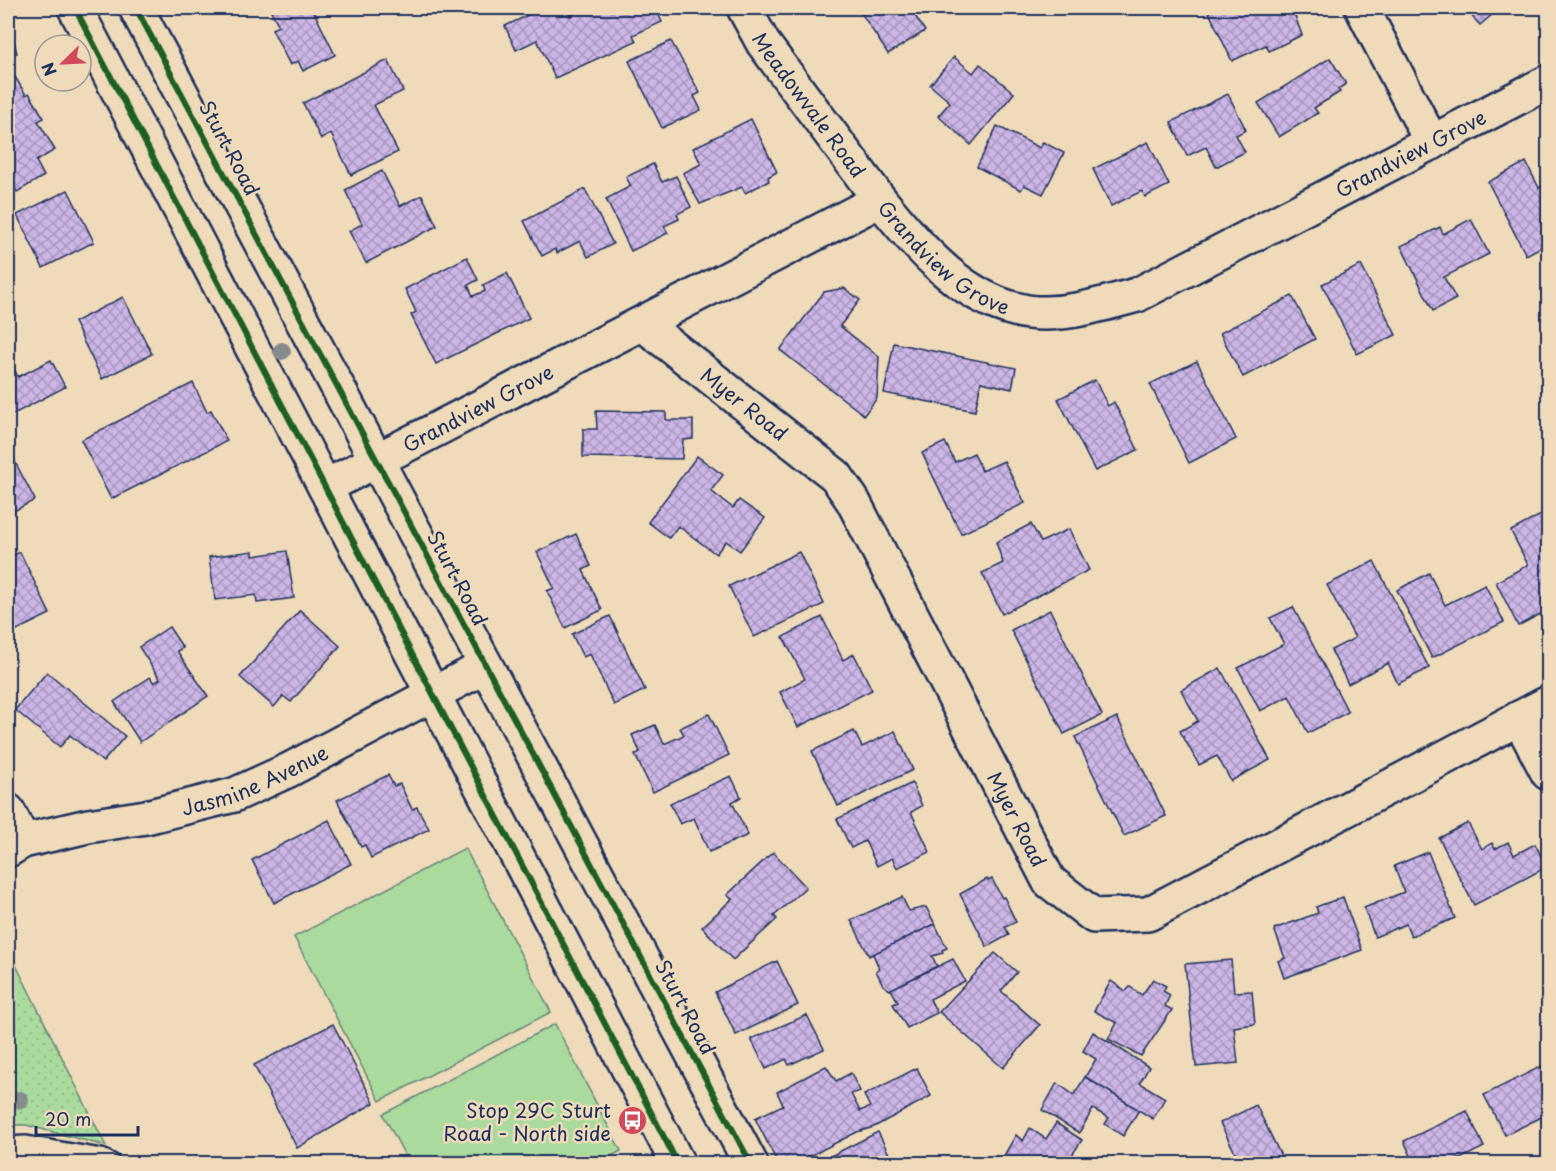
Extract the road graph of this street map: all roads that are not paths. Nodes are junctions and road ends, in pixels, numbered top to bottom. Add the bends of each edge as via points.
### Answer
1 (75, 8) edge
2 (136, 8) edge
3 (744, 8) edge
4 (1362, 8) edge
5 (1548, 82) edge
6 (1432, 142) junction
7 (880, 200) junction
8 (643, 324) junction
9 (378, 460) junction
10 (325, 488) junction
11 (486, 666) junction
12 (433, 693) junction
13 (1548, 703) edge
14 (1519, 718) junction
15 (1548, 773) edge
16 (8, 811) edge
17 (16, 845) edge
18 (8, 1148) edge
19 (109, 1164) edge
20 (678, 1164) edge
21 (751, 1164) edge

1 - 10 street
2 - 9 street, Sturt Road
3 - 7 street, Meadowvale Road via 762,43
4 - 6 street
5 - 6 street, Grandview Grove
6 - 7 street, Grandview Grove via 1137,295 1079,310 1028,312 979,295 925,255
7 - 8 street, Grandview Grove
8 - 9 street, Grandview Grove
8 - 14 street, Myer Road via 836,476 853,501 1049,882 1094,916 1148,914
9 - 10 street, Grandview Grove
9 - 11 street, Sturt Road
10 - 12 street
11 - 12 street, Jasmine Avenue
11 - 21 street, Sturt Road
12 - 17 street, Jasmine Avenue via 234,795
12 - 20 street
13 - 14 street, Myer Road
14 - 15 street
16 - 17 street
18 - 19 lane via 26,1147

